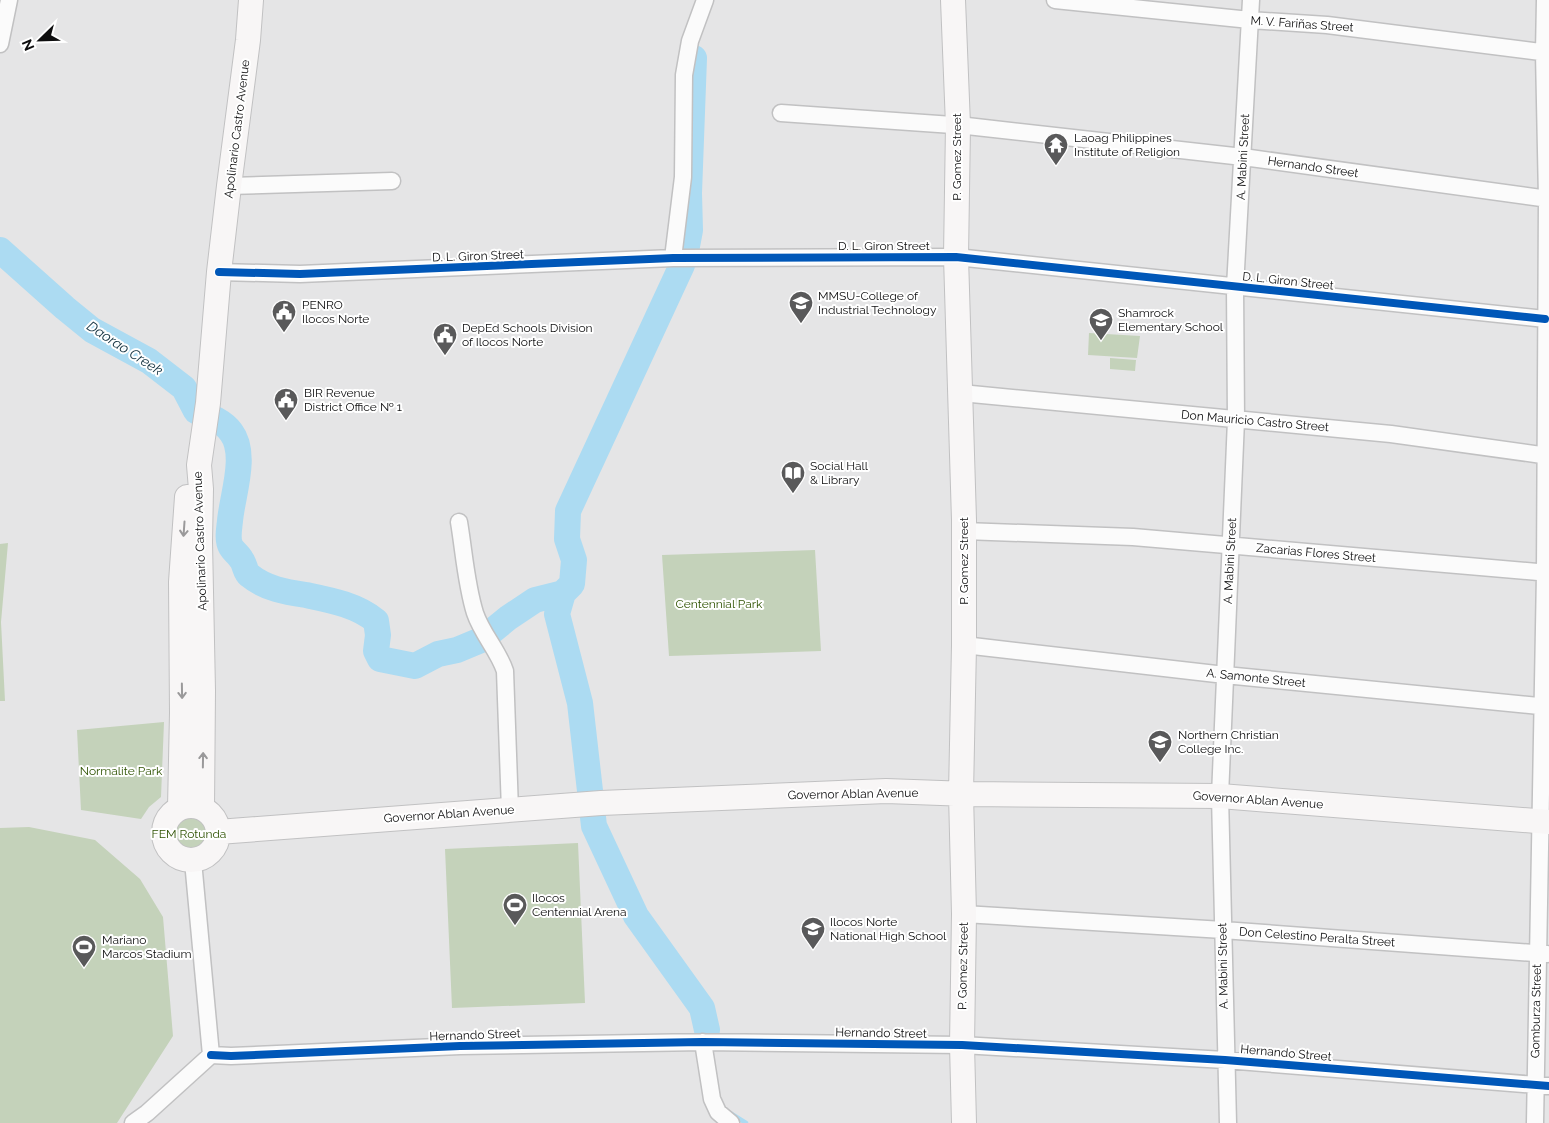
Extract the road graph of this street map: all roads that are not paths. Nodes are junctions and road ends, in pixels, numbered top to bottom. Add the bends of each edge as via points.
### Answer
1 (9, 0) edge
2 (251, 0) edge
3 (705, 0) edge
4 (953, 0) edge
5 (1056, 0) edge
6 (1251, 0) edge
7 (1545, 0) edge
8 (1250, 20) junction
9 (0, 44) edge
10 (1546, 53) edge
11 (781, 113) dead end
12 (958, 125) junction
13 (1548, 143) edge
14 (1243, 157) junction
15 (392, 181) dead end
16 (229, 186) junction
17 (1548, 199) edge
18 (956, 257) junction
19 (673, 258) junction
20 (220, 272) junction
21 (1235, 287) junction
22 (1545, 319) junction
23 (1547, 359) edge
24 (961, 393) junction
25 (1236, 420) junction
26 (1547, 456) edge
27 (459, 522) dead end
28 (964, 531) junction
29 (1231, 546) junction
30 (1547, 573) edge
31 (964, 646) junction
32 (1225, 675) junction
33 (1546, 707) edge
34 (961, 794) junction
35 (1220, 796) junction
36 (191, 808) junction
37 (510, 810) junction
38 (1545, 822) edge
39 (218, 832) junction
40 (193, 861) junction
41 (964, 914) junction
42 (1223, 930) junction
43 (1543, 954) edge
44 (703, 1042) junction
45 (962, 1045) junction
46 (211, 1055) junction
47 (1225, 1060) junction
48 (1542, 1085) edge
49 (133, 1123) edge
50 (731, 1123) edge
51 (964, 1123) edge
52 (1228, 1123) edge
53 (1535, 1123) edge

1 - 9 street
2 - 16 main road, Apolinario Castro Avenue
3 - 19 street via 690,41 684,75 684,177
4 - 12 main road, P. Gomez Street
5 - 8 street, M. V. Fariñas Street
6 - 8 street, A. Mabini Street
7 - 10 street, Gomburza Street
8 - 10 street, M. V. Fariñas Street via 1327,25
8 - 14 street, A. Mabini Street
10 - 13 street, Gomburza Street
11 - 12 street, Hernando Street
12 - 14 street, Hernando Street
12 - 18 main road, P. Gomez Street
13 - 17 street, Gomburza Street
14 - 17 street, Hernando Street
14 - 21 street, A. Mabini Street
15 - 16 street
16 - 20 main road, Apolinario Castro Avenue
17 - 22 street, Gomburza Street
18 - 19 street, D. L. Giron Street
18 - 21 street, D. L. Giron Street
18 - 24 main road, P. Gomez Street
19 - 20 street, D. L. Giron Street via 300,274
20 - 36 main road, Apolinario Castro Avenue via 199,465 204,691
21 - 22 street, D. L. Giron Street
21 - 25 street, A. Mabini Street
22 - 23 street, Gomburza Street
23 - 26 street, Gomburza Street
24 - 25 street, Don Mauricio Castro Street
24 - 28 main road, P. Gomez Street
25 - 26 street, Don Mauricio Castro Street via 1391,434
25 - 29 street, A. Mabini Street
26 - 30 street, Gomburza Street
27 - 37 street via 475,613 505,671
28 - 29 street, Zacarias Flores Street via 1133,537
28 - 31 main road, P. Gomez Street
29 - 30 street, Zacarias Flores Street
29 - 32 street, A. Mabini Street
30 - 33 street, Gomburza Street
31 - 32 street, A. Samonte Street
31 - 34 main road, P. Gomez Street
32 - 33 street, A. Samonte Street
32 - 35 street, A. Mabini Street
33 - 38 street, Gomburza Street
34 - 35 main road, Governor Ablan Avenue
34 - 37 main road, Governor Ablan Avenue via 886,791
34 - 41 main road, P. Gomez Street
35 - 38 main road, Governor Ablan Avenue
35 - 42 street, A. Mabini Street
36 - 39 main road via 213,818
36 - 40 main road via 174,812 165,824 164,840 172,853
37 - 39 main road, Governor Ablan Avenue
38 - 43 street, Gomburza Street
39 - 40 main road via 214,848 201,859
40 - 46 street
41 - 42 street, Don Celestino Peralta Street
41 - 45 main road, P. Gomez Street
42 - 43 street, Don Celestino Peralta Street
42 - 47 street, A. Mabini Street
43 - 48 street, Gomburza Street
44 - 45 street, Hernando Street
44 - 46 street, Hernando Street
44 - 50 street via 712,1099 718,1112
45 - 47 street, Hernando Street
45 - 51 main road, P. Gomez Street
46 - 49 street
47 - 48 street, Hernando Street
47 - 52 street, A. Mabini Street
48 - 53 street, Gomburza Street

